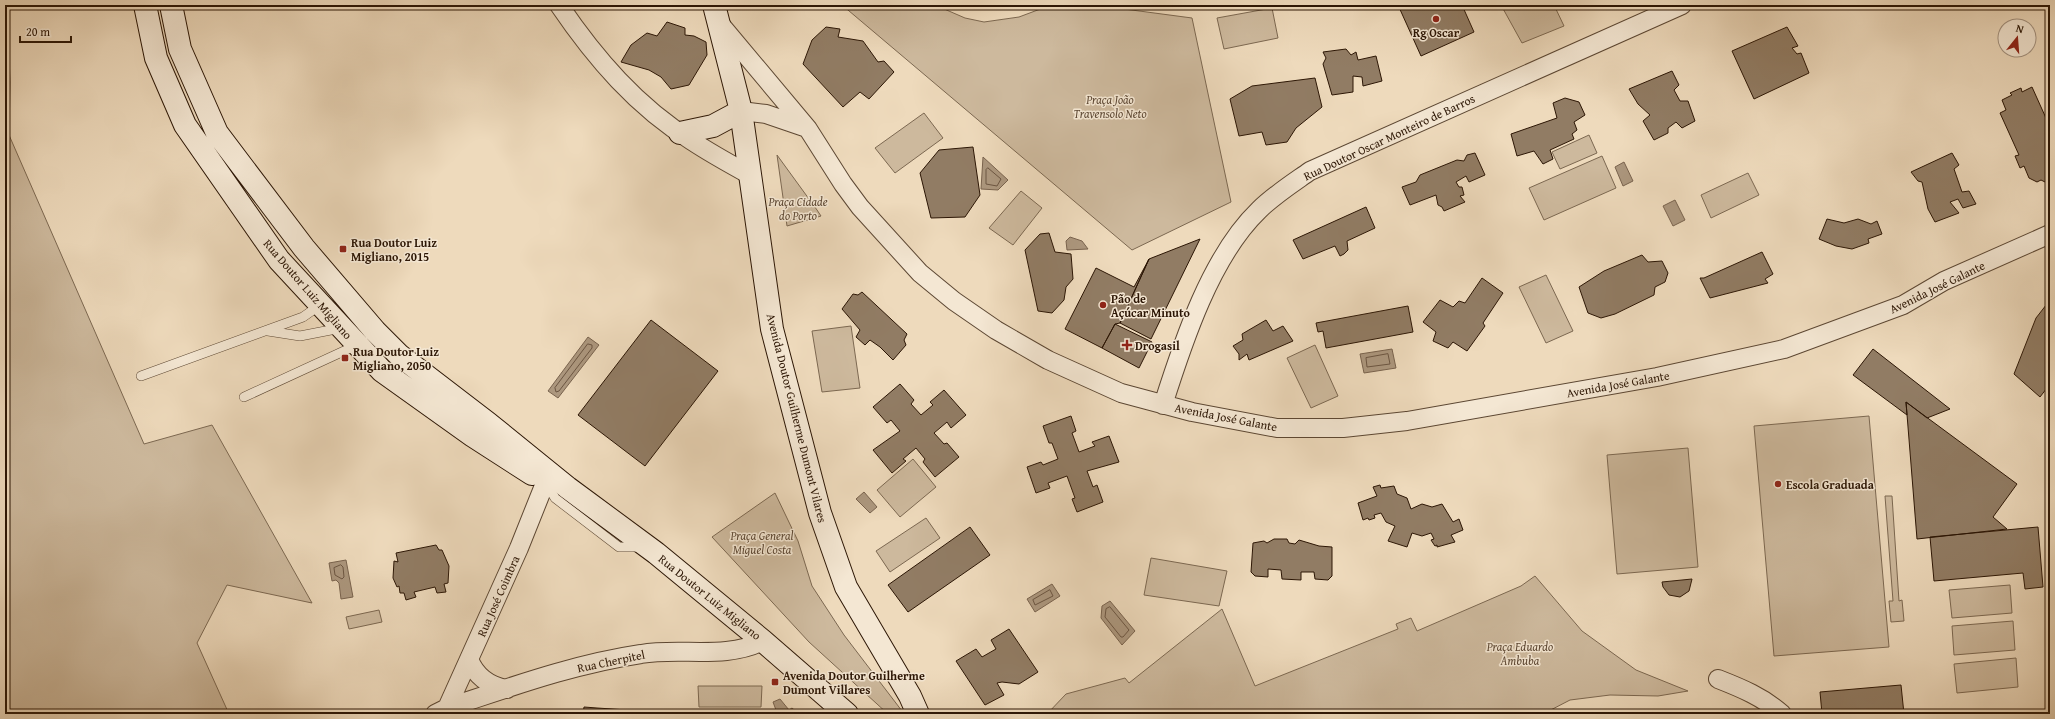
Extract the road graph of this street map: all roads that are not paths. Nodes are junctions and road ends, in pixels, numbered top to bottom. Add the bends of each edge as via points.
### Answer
1 (145, 5) edge
2 (171, 5) edge
3 (559, 5) edge
4 (1682, 5) edge
5 (717, 15) edge
6 (741, 111) junction
7 (808, 129) junction
8 (680, 133) junction
9 (750, 174) junction
10 (2050, 234) edge
11 (320, 306) junction
12 (341, 328) junction
13 (266, 331) junction
14 (357, 345) junction
15 (140, 376) dead end
16 (244, 397) dead end
17 (1163, 405) junction
18 (554, 480) junction
19 (763, 641) junction
20 (469, 659) junction
21 (1718, 679) dead end
22 (507, 689) junction
23 (914, 705) edge
24 (441, 711) edge
25 (847, 714) edge
26 (924, 714) edge
27 (1782, 714) edge

1 - 11 main road, Rua Doutor Luiz Migliano via 156,58 185,125 279,260
2 - 18 main road, Rua Doutor Luiz Migliano via 180,48 217,132 304,248 375,331 399,355
3 - 8 street via 603,65 619,82 642,104
4 - 17 street, Rua Doutor Oscar Monteiro de Barros via 1310,171 1283,190 1259,210 1236,236 1228,250 1193,317
5 - 6 main road, Avenida Doutor Guilherme Dumont Vilares
5 - 7 street
6 - 7 street via 766,114
6 - 8 main road via 713,126
6 - 9 main road, Avenida Doutor Guilherme Dumont Vilares
7 - 17 street via 860,207 920,273 954,301 996,330 1048,360 1121,393
8 - 9 street
9 - 23 main road, Avenida Doutor Guilherme Dumont Vilares via 772,329 820,513 846,587
10 - 17 street, Avenida José Galante via 1944,281 1903,305 1832,332 1784,349 1657,377 1407,421 1343,428 1277,428
11 - 12 main road, Rua Doutor Luiz Migliano
11 - 13 lane via 303,317
12 - 13 lane via 300,336
12 - 14 main road, Rua Doutor Luiz Migliano
13 - 15 lane
14 - 16 lane
14 - 18 main road, Rua Doutor Luiz Migliano via 382,371 474,436
18 - 19 main road, Rua Doutor Luiz Migliano via 648,547
18 - 20 street, Rua José Coimbra via 519,548
19 - 22 street, Rua Cherpitel via 749,648 732,651 642,654 550,674
19 - 25 main road, Rua Doutor Luiz Migliano
20 - 22 street via 480,677 497,687
20 - 24 street, Rua José Coimbra
21 - 27 street via 1750,692
22 - 24 street, Rua Cherpitel
23 - 26 main road, Avenida Doutor Guilherme Dumont Vilares

